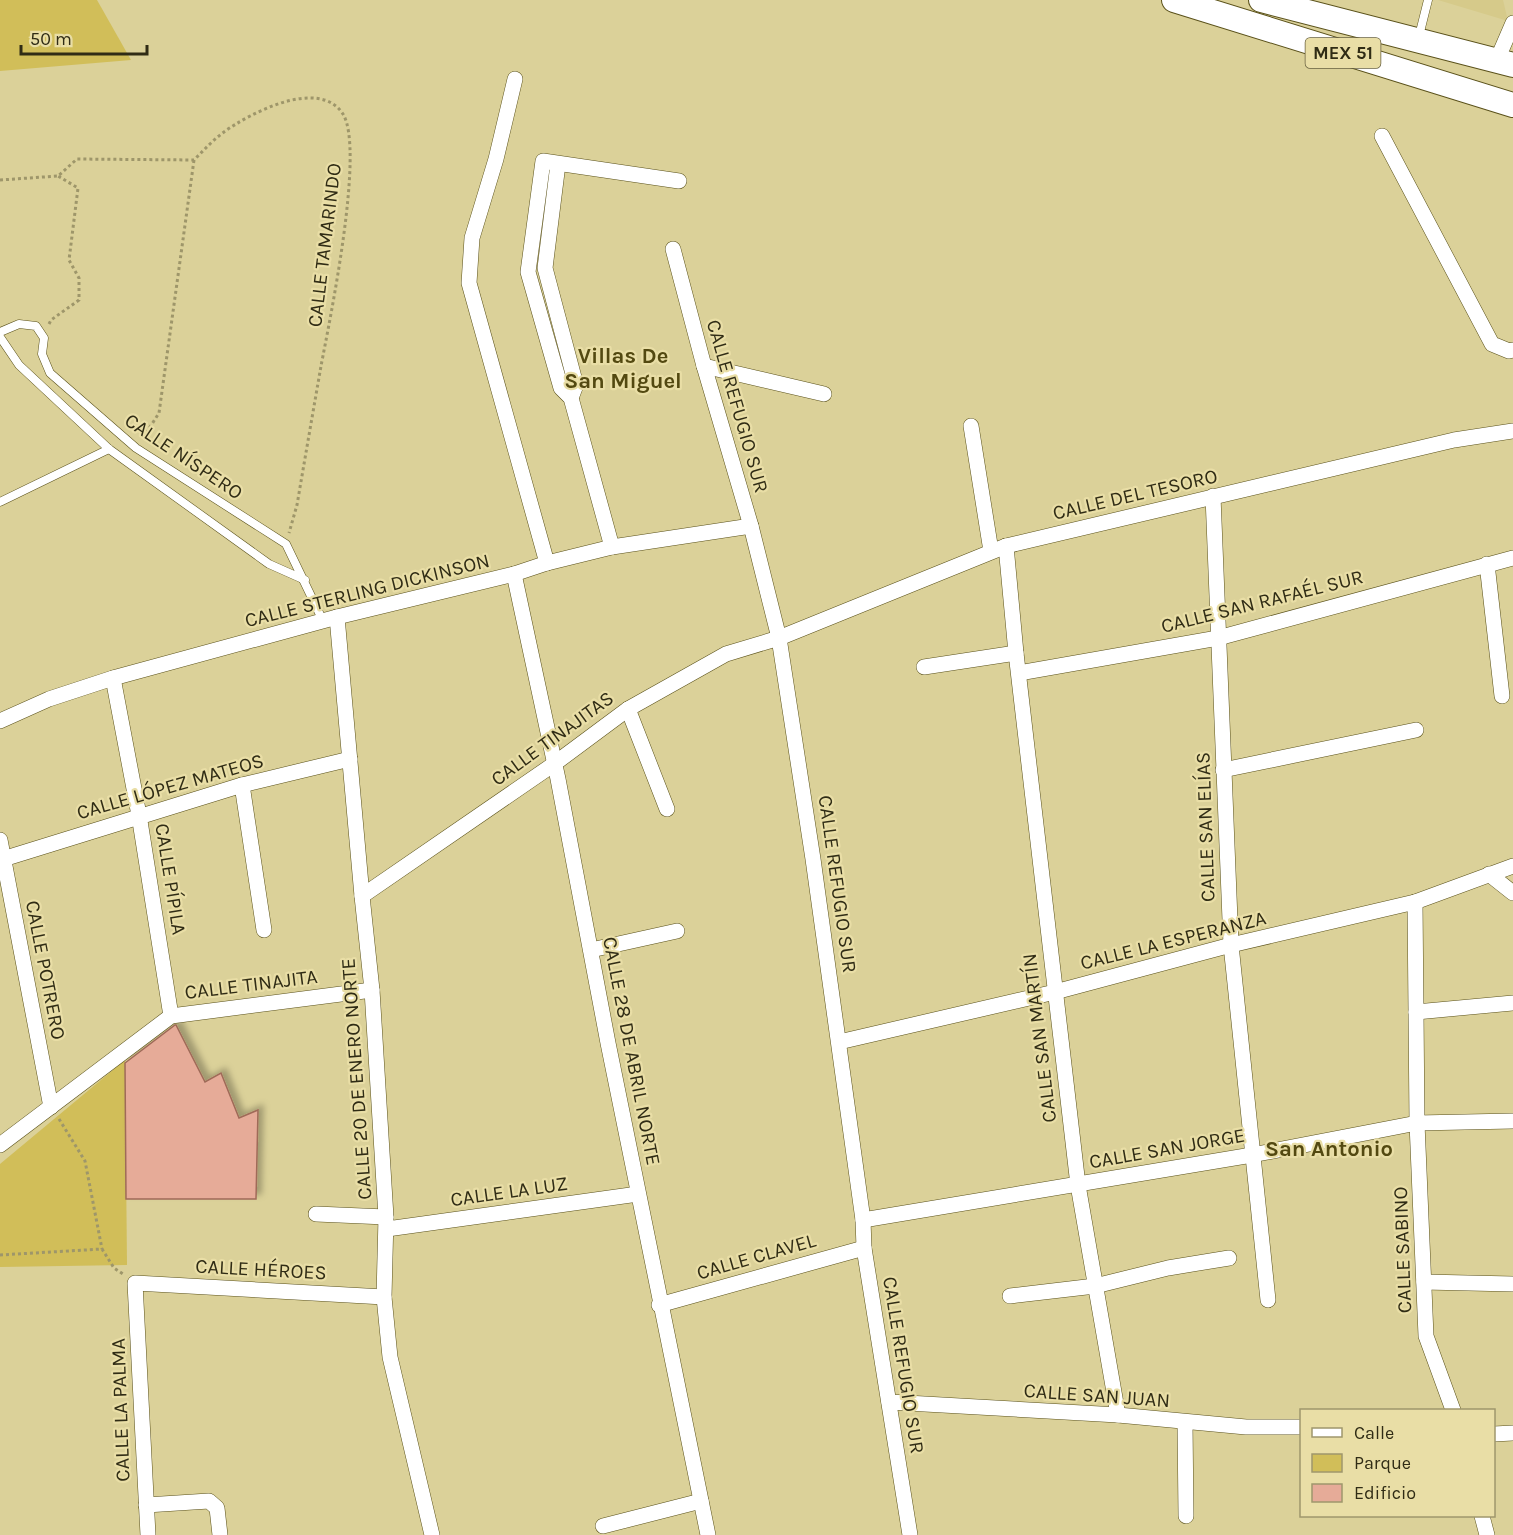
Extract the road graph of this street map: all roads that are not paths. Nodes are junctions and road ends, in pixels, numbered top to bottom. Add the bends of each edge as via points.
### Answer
1 (1174, 0) edge
2 (1261, 0) edge
3 (1428, 0) edge
4 (1513, 24) edge
5 (1418, 41) junction
6 (1505, 63) edge
7 (515, 79) dead end
8 (1513, 105) edge
9 (1382, 136) dead end
10 (558, 164) junction
11 (679, 181) dead end
12 (673, 249) dead end
13 (545, 268) junction
14 (528, 272) junction
15 (0, 332) edge
16 (0, 337) edge
17 (1513, 351) edge
18 (704, 366) junction
19 (567, 380) junction
20 (824, 394) dead end
21 (971, 426) dead end
22 (1513, 432) edge
23 (109, 449) junction
24 (1213, 496) junction
25 (0, 502) edge
26 (751, 526) junction
27 (1006, 546) junction
28 (612, 547) junction
29 (990, 551) junction
30 (1513, 558) edge
31 (547, 563) junction
32 (1487, 564) junction
33 (514, 574) junction
34 (305, 580) junction
35 (330, 619) junction
36 (779, 638) junction
37 (1218, 638) junction
38 (1016, 653) junction
39 (924, 667) dead end
40 (1019, 673) junction
41 (113, 678) junction
42 (1502, 696) dead end
43 (628, 710) junction
44 (0, 721) edge
45 (1416, 730) dead end
46 (350, 759) junction
47 (554, 764) junction
48 (1223, 770) junction
49 (242, 785) junction
50 (667, 809) dead end
51 (139, 816) junction
52 (0, 840) edge
53 (3, 859) junction
54 (1513, 866) edge
55 (1489, 874) junction
56 (1513, 893) edge
57 (362, 896) junction
58 (1415, 902) junction
59 (264, 930) dead end
60 (677, 931) dead end
61 (1231, 945) junction
62 (591, 950) junction
63 (372, 990) junction
64 (1054, 992) junction
65 (1513, 1003) edge
66 (1416, 1012) junction
67 (171, 1016) junction
68 (839, 1042) junction
69 (51, 1107) junction
70 (1513, 1121) edge
71 (1418, 1123) junction
72 (0, 1145) edge
73 (1252, 1155) junction
74 (1077, 1185) junction
75 (638, 1194) junction
76 (316, 1214) dead end
77 (863, 1220) junction
78 (386, 1223) junction
79 (864, 1248) junction
80 (1229, 1258) dead end
81 (135, 1282) joint
82 (1424, 1282) junction
83 (1513, 1284) edge
84 (1095, 1286) junction
85 (1010, 1296) dead end
86 (384, 1297) junction
87 (1268, 1300) dead end
88 (659, 1305) junction
89 (889, 1402) junction
90 (1453, 1409) edge
91 (1118, 1415) junction
92 (1185, 1423) junction
93 (1300, 1427) edge
94 (1513, 1433) edge
95 (1495, 1434) edge
96 (701, 1501) junction
97 (146, 1505) junction
98 (1186, 1516) dead end
99 (1482, 1517) edge
100 (603, 1526) dead end
101 (148, 1535) edge
102 (220, 1535) edge
103 (432, 1535) edge
104 (708, 1535) edge
105 (910, 1535) edge
106 (1487, 1535) edge

1 - 8 main road, MEX 51
2 - 5 main road, MEX 51
3 - 5 lane
4 - 6 street
5 - 6 main road, MEX 51
7 - 31 street via 472,238 469,283
9 - 17 street via 1492,344
10 - 11 street
10 - 13 street
10 - 14 street via 543,161
12 - 18 street, CALLE REFUGIO SUR
13 - 14 street
13 - 19 street
14 - 19 street
15 - 34 lane, CALLE NÍSPERO via 19,324 36,326 44,338 42,354 50,373 136,448 286,544
16 - 23 lane, CALLE NÍSPERO via 19,365
18 - 20 street
18 - 26 street, CALLE REFUGIO SUR
19 - 28 street via 561,388 571,398
21 - 29 street
22 - 24 street, CALLE DEL TESORO via 1454,440
23 - 25 lane
23 - 34 lane, CALLE NÍSPERO via 269,564
24 - 27 street, CALLE DEL TESORO
24 - 37 street, CALLE SAN ELÍAS
26 - 28 street, CALLE STERLING DICKINSON
26 - 36 street, CALLE REFUGIO SUR
27 - 29 street, CALLE DEL TESORO
27 - 38 street, CALLE SAN MARTÍN
28 - 31 street, CALLE STERLING DICKINSON
29 - 36 street, CALLE DEL TESORO
30 - 32 street, CALLE SAN RAFAÉL SUR
31 - 33 street, CALLE STERLING DICKINSON
32 - 37 street, CALLE SAN RAFAÉL SUR
32 - 42 street
33 - 35 street, CALLE STERLING DICKINSON
33 - 47 street, CALLE 28 DE ABRIL NORTE
34 - 35 lane, CALLE NÍSPERO
35 - 41 street, CALLE STERLING DICKINSON
35 - 46 street, CALLE 20 DE ENERO NORTE
36 - 43 street, CALLE TINAJITAS via 726,654
36 - 68 street, CALLE REFUGIO SUR
37 - 40 street, CALLE SAN RAFAÉL SUR
37 - 48 street, CALLE SAN ELÍAS
38 - 39 street
38 - 40 street, CALLE SAN MARTÍN
40 - 64 street, CALLE SAN MARTÍN
41 - 44 street, CALLE STERLING DICKINSON via 49,699
41 - 51 street, CALLE PÍPILA
43 - 47 street, CALLE TINAJITAS
43 - 50 street
45 - 48 street
46 - 49 street, CALLE LÓPEZ MATEOS
46 - 57 street, CALLE 20 DE ENERO NORTE
47 - 57 street, CALLE TINAJITAS
47 - 62 street, CALLE 28 DE ABRIL NORTE
48 - 61 street, CALLE SAN ELÍAS
49 - 51 street, CALLE LÓPEZ MATEOS
49 - 59 street
51 - 53 street, CALLE LÓPEZ MATEOS
51 - 67 street, CALLE PÍPILA
52 - 53 street, CALLE POTRERO
53 - 69 street, CALLE POTRERO
54 - 55 street, CALLE LA ESPERANZA
55 - 56 street
55 - 58 street, CALLE LA ESPERANZA
57 - 63 street, CALLE 20 DE ENERO NORTE
58 - 61 street, CALLE LA ESPERANZA
58 - 66 street, CALLE SABINO
60 - 62 street
61 - 64 street, CALLE LA ESPERANZA
61 - 73 street, CALLE SAN ELÍAS
62 - 75 street, CALLE 28 DE ABRIL NORTE
63 - 67 street, CALLE TINAJITA
63 - 78 street, CALLE 20 DE ENERO NORTE
64 - 68 street, CALLE LA ESPERANZA
64 - 74 street, CALLE SAN MARTÍN
65 - 66 street
66 - 71 street, CALLE SABINO
67 - 69 street
68 - 77 street, CALLE REFUGIO SUR
69 - 72 street
70 - 71 street, CALLE SAN JORGE
71 - 73 street, CALLE SAN JORGE
71 - 82 street, CALLE SABINO
73 - 74 street, CALLE SAN JORGE
73 - 87 street, CALLE SAN ELÍAS
74 - 77 street, CALLE SAN JORGE
74 - 84 street, CALLE SAN MARTÍN
75 - 78 street, CALLE LA LUZ
75 - 88 street, CALLE 28 DE ABRIL NORTE
76 - 78 street, CALLE LA LUZ
77 - 79 street, CALLE REFUGIO SUR
78 - 86 street, CALLE 20 DE ENERO NORTE
79 - 88 street, CALLE CLAVEL
79 - 89 street, CALLE REFUGIO SUR
80 - 84 street
81 - 86 street, CALLE HÉROES
81 - 97 street, CALLE LA PALMA
82 - 83 street
82 - 90 street, CALLE SABINO via 1426,1336
84 - 85 street
84 - 91 street, CALLE SAN MARTÍN
86 - 103 street, CALLE 20 DE ENERO NORTE via 390,1357
88 - 96 street, CALLE 28 DE ABRIL NORTE
89 - 91 street, CALLE SAN JUAN
89 - 105 street, CALLE REFUGIO SUR
91 - 92 street, CALLE SAN JUAN
92 - 93 street, CALLE SAN JUAN
92 - 98 street
94 - 95 street
96 - 100 street
96 - 104 street, CALLE 28 DE ABRIL NORTE
97 - 101 street, CALLE LA PALMA
97 - 102 street via 209,1501 217,1508
99 - 106 street

